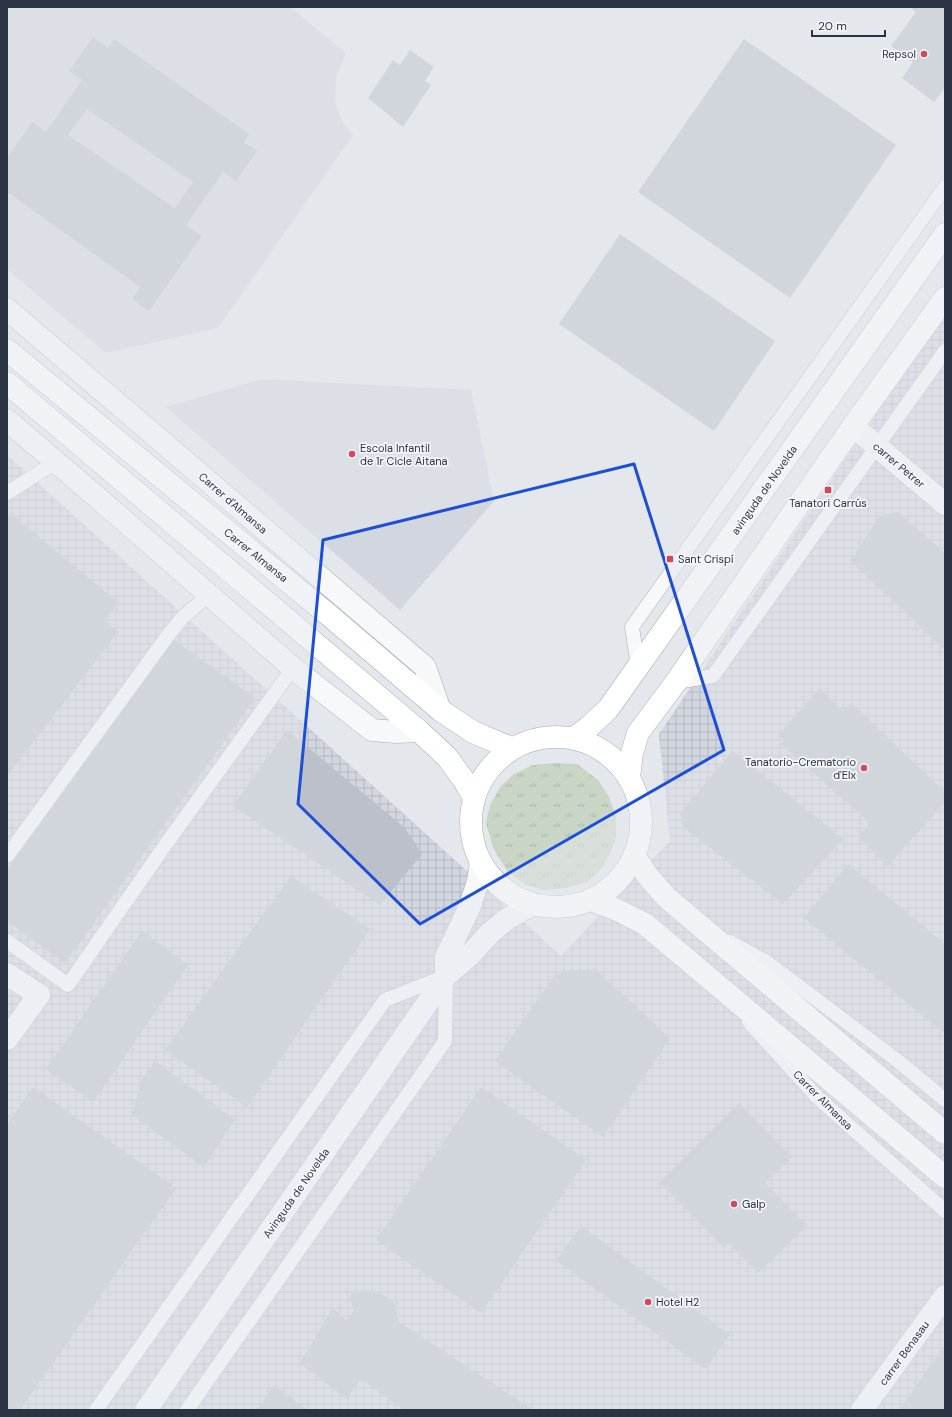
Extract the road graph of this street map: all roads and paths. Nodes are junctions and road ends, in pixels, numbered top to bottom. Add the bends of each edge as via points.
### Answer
1 (945, 187) edge
2 (945, 234) edge
3 (945, 298) edge
4 (7, 309) edge
5 (7, 350) edge
6 (945, 351) edge
7 (7, 384) edge
8 (7, 420) edge
9 (853, 426) junction
10 (877, 447) junction
11 (56, 462) junction
12 (7, 493) edge
13 (945, 504) edge
14 (209, 595) junction
15 (638, 667) junction
16 (293, 668) junction
17 (676, 682) junction
18 (440, 710) junction
19 (419, 731) junction
20 (574, 738) junction
21 (511, 748) junction
22 (629, 778) junction
23 (474, 797) junction
24 (634, 855) junction
25 (7, 856) edge
26 (481, 862) junction
27 (590, 900) junction
28 (532, 905) junction
29 (702, 927) junction
30 (7, 941) edge
31 (7, 974) edge
32 (446, 976) junction
33 (710, 979) junction
34 (7, 1039) edge
35 (945, 1100) edge
36 (945, 1133) edge
37 (945, 1177) edge
38 (945, 1211) edge
39 (945, 1296) edge
40 (96, 1410) edge
41 (146, 1410) edge
42 (187, 1410) edge
43 (862, 1410) edge

1 - 15 lane via 632,627
2 - 15 main road, avinguda de Novelda
3 - 9 main road
4 - 18 street, Carrer d'Almansa via 425,667
5 - 18 main road, Carrer Almansa
6 - 10 lane
7 - 19 main road
8 - 11 street
9 - 10 street, carrer Petrer
9 - 17 main road
10 - 13 street, carrer Petrer
10 - 17 lane via 713,676
11 - 12 lane
11 - 14 street
14 - 16 street
14 - 25 lane via 182,618 169,634
15 - 20 main road, avinguda de Novelda via 608,709
16 - 19 street via 372,730
16 - 30 lane via 68,985
17 - 22 main road via 638,733
18 - 21 main road, Carrer Almansa via 473,732
19 - 23 main road via 447,757
20 - 21 main road via 550,736 528,740
20 - 22 main road via 607,753
21 - 23 main road via 485,773
22 - 24 main road via 638,799 641,820 640,836
23 - 26 main road via 471,832
24 - 27 main road via 630,866 617,882
24 - 29 main road via 666,897
26 - 28 main road via 486,871 504,889
26 - 32 street via 470,906 446,956
27 - 28 main road via 574,906 557,908
27 - 33 main road, Carrer Almansa via 616,909 644,924
28 - 32 street, Avinguda de Novelda via 507,919
29 - 35 lane via 767,962 898,1061
29 - 36 main road
31 - 34 street via 39,995
32 - 40 lane via 385,1000
32 - 41 street, Avinguda de Novelda
32 - 42 lane via 445,1041
33 - 37 main road, Carrer Almansa
33 - 38 lane, Carrer Almansa via 818,1098
39 - 43 street, carrer Benasau

